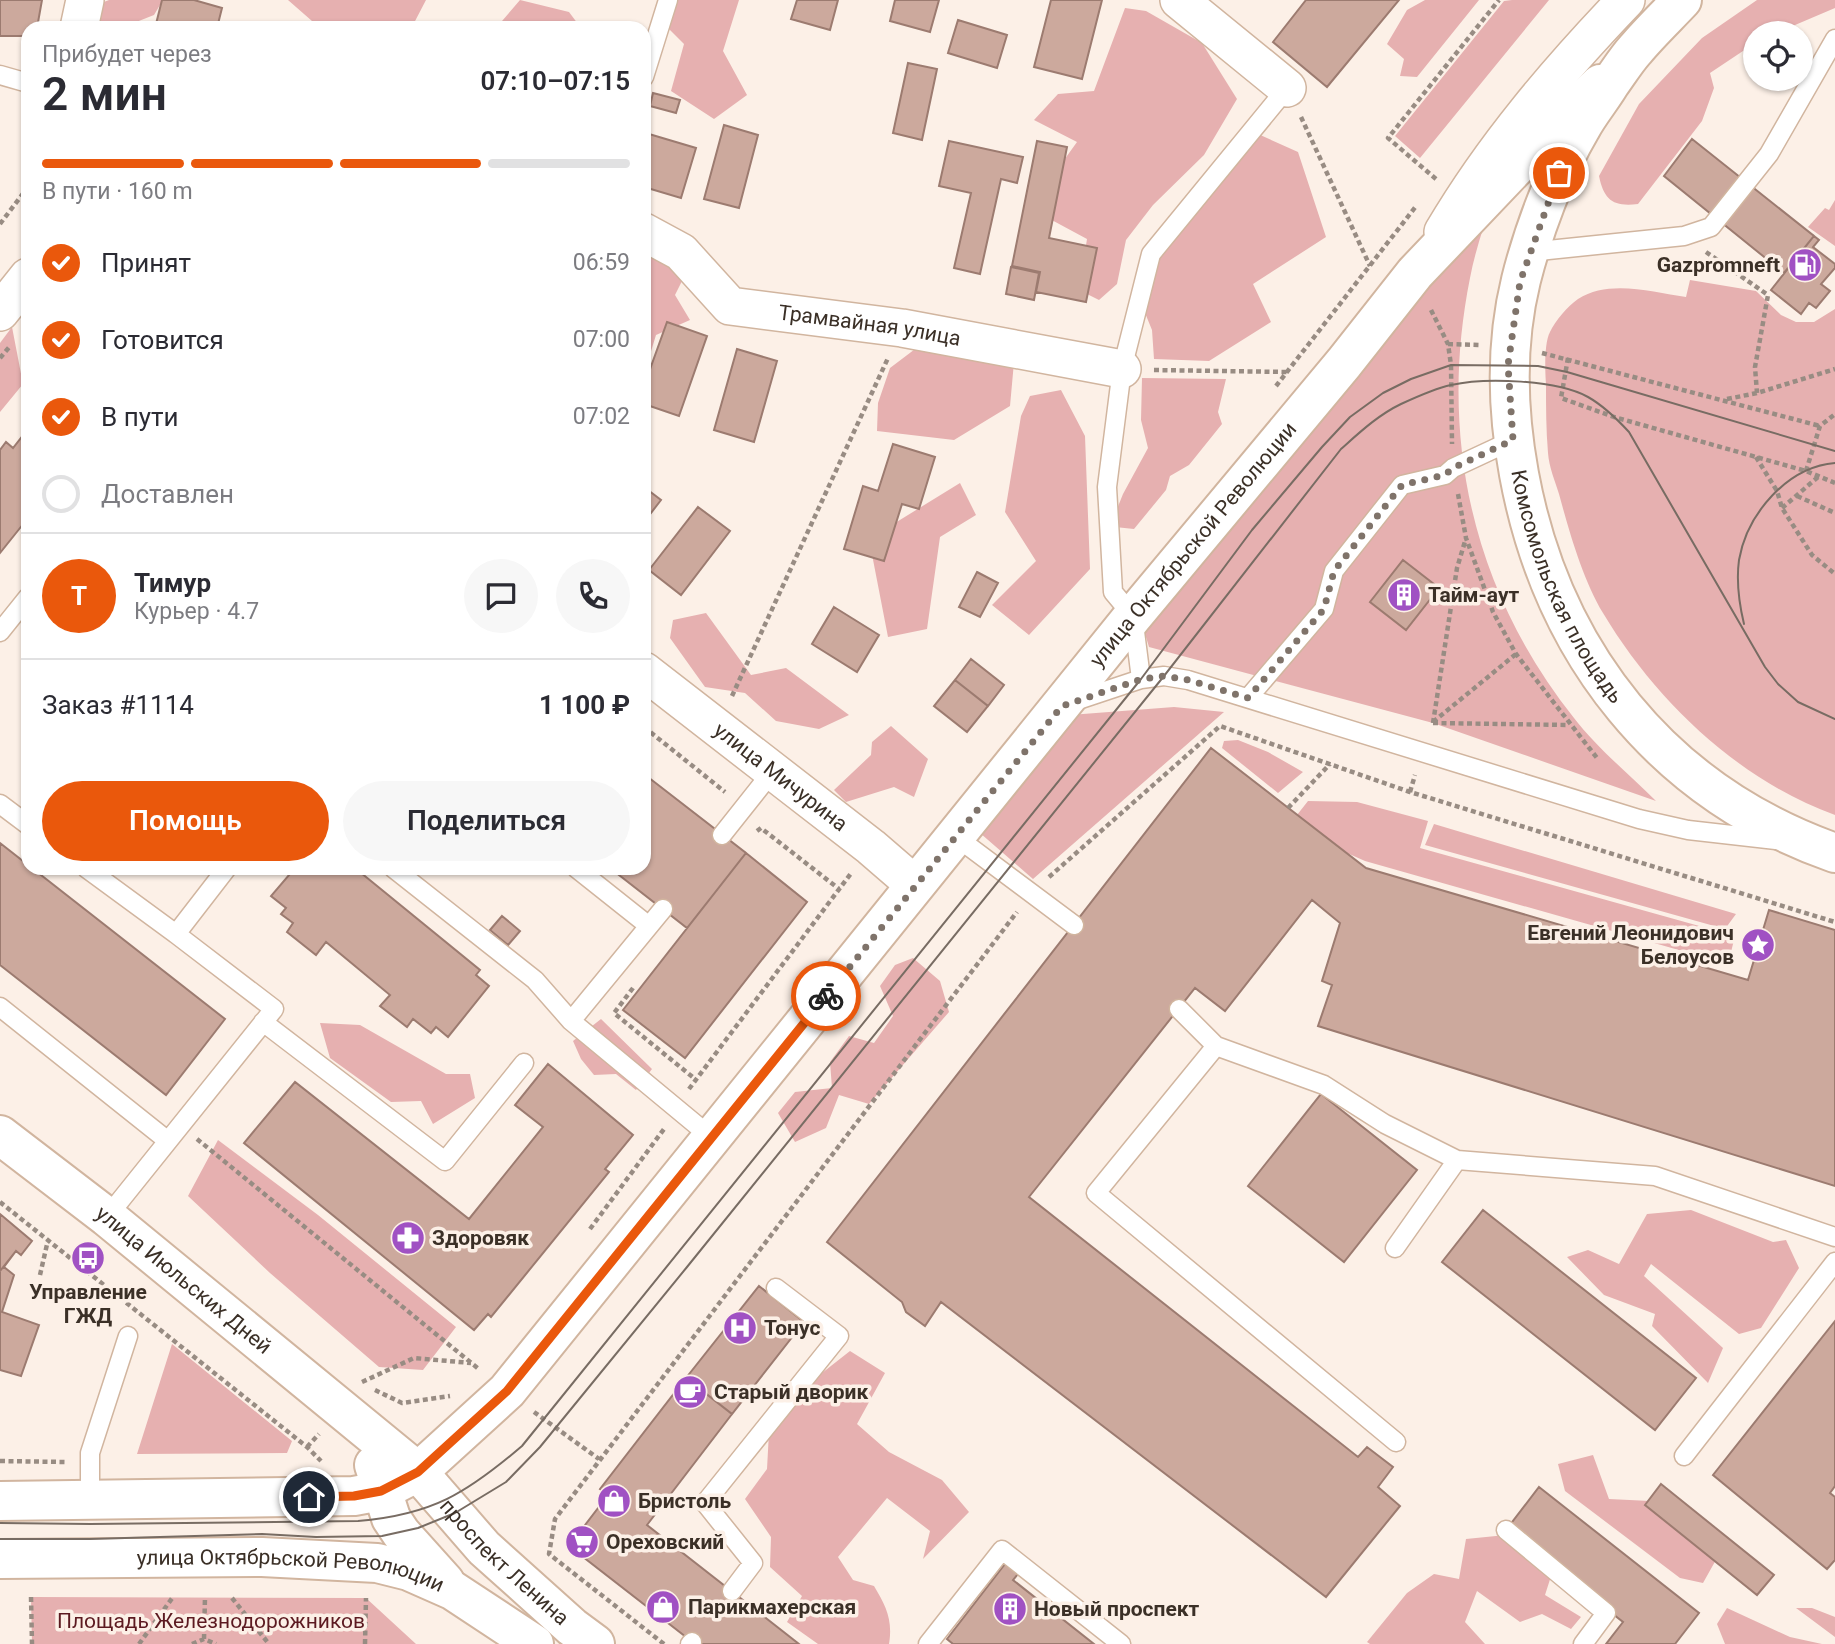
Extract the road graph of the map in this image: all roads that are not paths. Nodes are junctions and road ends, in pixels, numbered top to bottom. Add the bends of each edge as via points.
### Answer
1 (85, 0) edge
2 (668, 0) edge
3 (1179, 0) edge
4 (1626, 0) edge
5 (1682, 0) edge
6 (80, 21) edge
7 (1835, 39) edge
8 (1633, 51) junction
9 (651, 55) edge
10 (0, 75) edge
11 (21, 81) edge
12 (1287, 88) joint
13 (651, 236) edge
14 (1529, 252) junction
15 (1420, 267) junction
16 (1122, 369) junction
17 (1513, 440) junction
18 (21, 606) edge
19 (1133, 616) junction
20 (0, 632) edge
21 (651, 677) edge
22 (1142, 679) junction
23 (1248, 698) junction
24 (1062, 706) junction
25 (772, 772) junction
26 (0, 804) edge
27 (21, 820) edge
28 (722, 835) dead end
29 (955, 836) junction
30 (1821, 848) edge
31 (96, 875) edge
32 (222, 875) edge
33 (402, 875) edge
34 (585, 875) edge
35 (915, 885) junction
36 (663, 909) dead end
37 (1074, 925) dead end
38 (649, 926) junction
39 (176, 934) junction
40 (0, 1007) edge
41 (1179, 1009) dead end
42 (571, 1021) junction
43 (263, 1022) junction
44 (1216, 1046) junction
45 (524, 1063) dead end
46 (0, 1135) edge
47 (711, 1138) junction
48 (168, 1141) junction
49 (1457, 1160) junction
50 (107, 1217) junction
51 (1835, 1237) edge
52 (1395, 1248) dead end
53 (1835, 1262) edge
54 (776, 1287) dead end
55 (128, 1336) dead end
56 (364, 1430) junction
57 (1396, 1442) dead end
58 (1684, 1456) dead end
59 (418, 1472) junction
60 (381, 1491) junction
61 (90, 1500) junction
62 (0, 1501) edge
63 (1506, 1530) dead end
64 (0, 1559) edge
65 (90, 1559) junction
66 (452, 1590) junction
67 (732, 1591) dead end
68 (534, 1644) edge
69 (595, 1644) edge
70 (928, 1644) edge
71 (1121, 1644) edge
72 (1583, 1644) edge

1 - 6 street
2 - 9 lane
3 - 12 street
4 - 15 street via 1558,75 1471,184
5 - 8 street, Комсомольская площадь
7 - 14 lane via 1769,154 1711,227 1684,236
8 - 14 street, Комсомольская площадь via 1580,128
8 - 15 street, улица Октябрьской Революции
10 - 11 lane
12 - 16 lane via 1151,254
13 - 16 street, Трамвайная улица via 681,252 730,306 902,328
14 - 17 street, Комсомольская площадь via 1510,345
15 - 19 street, улица Октябрьской Революции
16 - 19 lane via 1107,487 1114,592
17 - 23 lane via 1445,475 1402,485 1334,571 1324,609
17 - 30 street, Комсомольская площадь via 1539,554 1592,666 1635,722 1679,764 1732,803
18 - 20 lane
19 - 22 lane
19 - 24 street, улица Октябрьской Революции
21 - 25 street, улица Мичурина
22 - 23 lane via 1188,680
22 - 24 lane
23 - 30 lane via 1639,820
24 - 29 street, улица Октябрьской Революции
25 - 28 lane
25 - 35 street, улица Мичурина
26 - 27 lane
29 - 35 street, улица Октябрьской Революции
29 - 37 lane
31 - 39 lane
32 - 39 lane
33 - 42 lane via 535,980
34 - 38 lane
35 - 47 street, улица Октябрьской Революции
36 - 38 lane
38 - 42 lane
39 - 43 lane via 274,1009
40 - 48 lane
41 - 44 lane
42 - 47 lane
43 - 45 lane via 445,1161
43 - 48 lane
44 - 49 lane via 1324,1085 1385,1124
44 - 57 lane via 1096,1193
46 - 50 street, улица Июльских Дней
47 - 59 street, улица Октябрьской Революции via 507,1391
48 - 50 lane
49 - 51 lane via 1655,1176
49 - 52 lane
50 - 56 street, улица Июльских Дней
53 - 58 lane
54 - 67 lane via 839,1336 705,1503 753,1563
55 - 61 lane via 90,1453
56 - 59 street, улица Июльских Дней
56 - 60 street
59 - 60 street, улица Октябрьской Революции
59 - 66 street, улица Октябрьской Революции via 418,1528
59 - 69 street, проспект Ленина via 484,1548
60 - 61 street, улица Октябрьской Революции via 336,1497
60 - 66 street via 401,1533
61 - 62 street, улица Октябрьской Революции
61 - 65 street
63 - 72 lane via 1606,1613
64 - 65 street, улица Октябрьской Революции
65 - 66 street, улица Октябрьской Революции via 355,1561 409,1571
66 - 68 street, проспект Ленина
70 - 71 lane via 1002,1550

